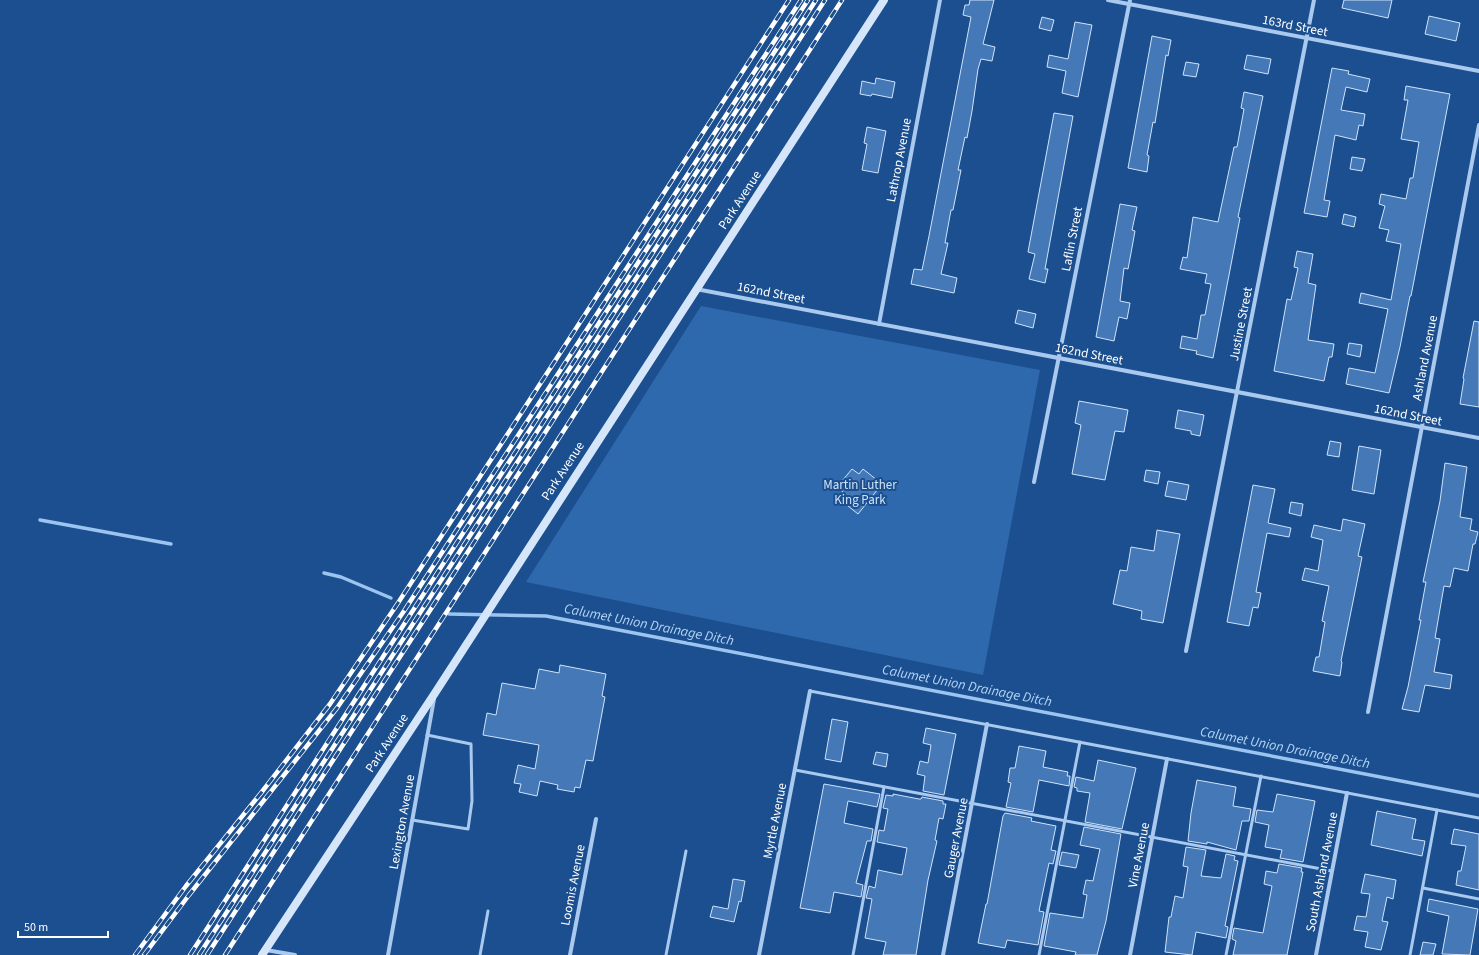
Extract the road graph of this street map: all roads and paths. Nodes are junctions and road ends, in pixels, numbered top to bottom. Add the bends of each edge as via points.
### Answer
1 (884, 0) edge
2 (940, 0) edge
3 (1108, 0) edge
4 (1314, 0) edge
5 (1130, 2) edge
6 (1307, 38) junction
7 (1479, 71) edge
8 (1479, 125) edge
9 (696, 289) junction
10 (878, 324) junction
11 (1059, 358) junction
12 (1238, 392) junction
13 (1422, 427) junction
14 (1479, 438) edge
15 (1034, 482) dead end
16 (1186, 651) dead end
17 (810, 691) joint
18 (435, 692) junction
19 (1368, 712) dead end
20 (987, 724) junction
21 (427, 735) junction
22 (1080, 742) junction
23 (1167, 758) junction
24 (794, 770) junction
25 (1261, 776) junction
26 (884, 787) junction
27 (1347, 793) junction
28 (972, 804) junction
29 (1437, 810) junction
30 (1479, 818) edge
31 (596, 819) dead end
32 (412, 820) junction
33 (1065, 821) junction
34 (1153, 838) junction
35 (686, 851) dead end
36 (1246, 855) junction
37 (1332, 871) junction
38 (1423, 888) junction
39 (1479, 899) edge
40 (488, 911) dead end
41 (263, 952) edge
42 (295, 955) edge
43 (388, 955) edge
44 (480, 955) edge
45 (570, 955) edge
46 (666, 955) edge
47 (759, 955) edge
48 (853, 955) edge
49 (943, 955) edge
50 (1039, 955) edge
51 (1130, 955) edge
52 (1226, 955) edge
53 (1316, 955) edge
54 (1410, 955) edge

1 - 9 street, Park Avenue
2 - 10 street, Lathrop Avenue
3 - 5 street, 163rd Street
4 - 6 street, Justine Street
5 - 6 street, 163rd Street
5 - 11 street, Laflin Street
6 - 7 street, 163rd Street
6 - 12 street, Justine Street
8 - 13 street, Ashland Avenue
9 - 10 street, 162nd Street
9 - 18 street, Park Avenue
10 - 11 street, 162nd Street
11 - 12 street, 162nd Street
11 - 15 street, Laflin Street
12 - 13 street, 162nd Street
12 - 16 street, Justine Street
13 - 14 street, 162nd Street
13 - 19 street, Ashland Avenue
17 - 20 lane
17 - 24 street, Myrtle Avenue
18 - 21 street, Lexington Avenue
18 - 41 street, Park Avenue
20 - 22 lane
20 - 28 street, Gauger Avenue
21 - 32 street, Lexington Avenue
21 - 32 lane via 471,744 472,801 468,829
22 - 23 lane
22 - 33 lane
23 - 25 lane
23 - 34 street, Vine Avenue
24 - 26 lane
24 - 47 street, Myrtle Avenue
25 - 27 lane
25 - 36 lane
26 - 28 lane
26 - 48 lane
27 - 29 lane
27 - 37 street, South Ashland Avenue
28 - 33 lane
28 - 49 street, Gauger Avenue
29 - 30 lane
29 - 38 lane
31 - 45 street, Loomis Avenue
32 - 43 street, Lexington Avenue
33 - 34 lane
33 - 50 lane
34 - 36 lane
34 - 51 street, Vine Avenue
35 - 46 lane
36 - 37 lane
36 - 52 lane
37 - 53 street, South Ashland Avenue
38 - 39 lane
38 - 54 lane
40 - 44 lane
41 - 42 street

